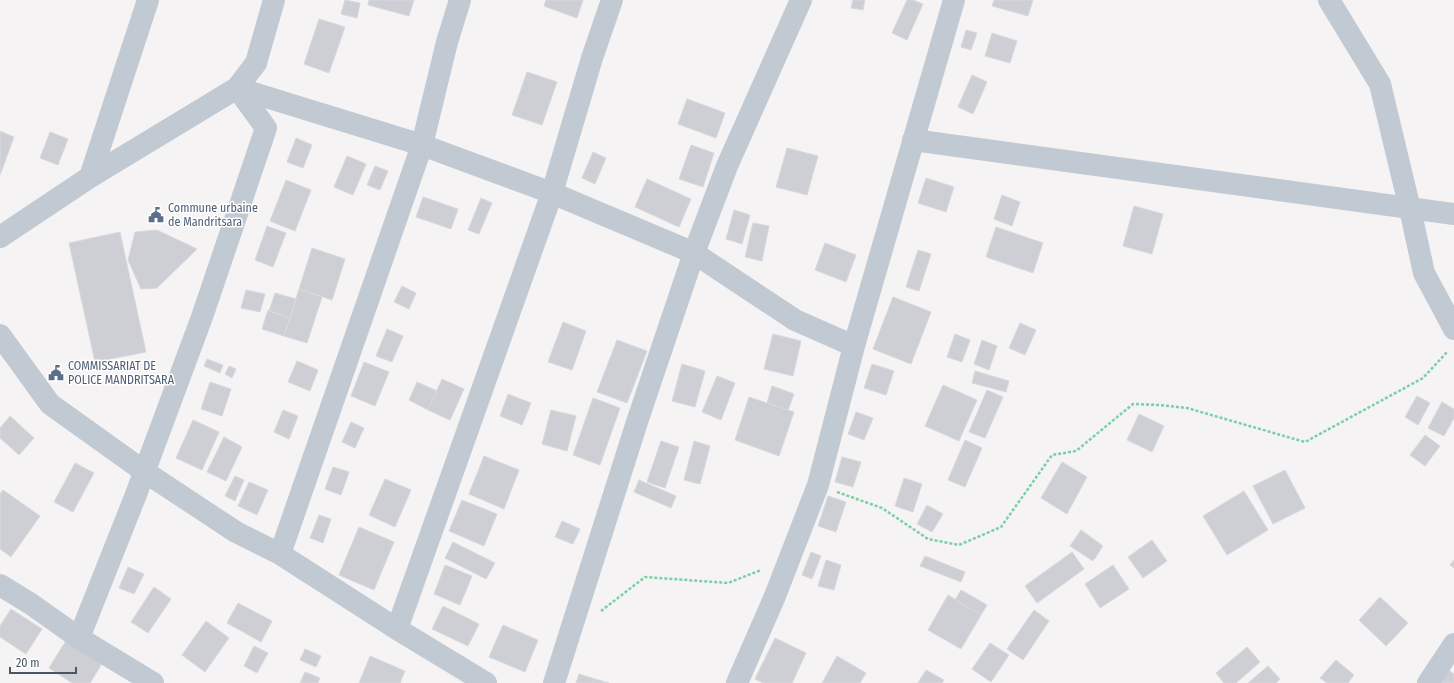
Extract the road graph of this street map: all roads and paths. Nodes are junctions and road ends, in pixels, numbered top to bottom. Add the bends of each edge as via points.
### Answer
1 (148, 0) edge
2 (274, 0) edge
3 (460, 0) edge
4 (612, 0) edge
5 (801, 0) edge
6 (954, 0) edge
7 (1330, 0) edge
8 (237, 88) junction
9 (913, 140) junction
10 (422, 145) junction
11 (90, 177) junction
12 (552, 193) junction
13 (1410, 209) junction
14 (1454, 214) edge
15 (0, 237) edge
16 (694, 253) junction
17 (1454, 329) edge
18 (0, 335) edge
19 (854, 346) junction
20 (1449, 350) dead end
21 (145, 472) junction
22 (818, 485) junction
23 (280, 554) junction
24 (790, 558) junction
25 (0, 585) edge
26 (601, 611) dead end
27 (397, 629) junction
28 (79, 638) junction
29 (1454, 644) edge
30 (153, 683) edge
31 (486, 683) edge
32 (554, 683) edge
33 (737, 683) edge
34 (1428, 683) edge

1 - 11 street
2 - 8 street via 256,63
3 - 10 street
4 - 12 street
5 - 16 street via 727,166
6 - 9 street
7 - 13 street via 1380,84
8 - 10 street
8 - 11 street
8 - 21 street via 266,128 202,317
9 - 13 street
9 - 19 street
10 - 12 street
10 - 23 street
11 - 15 street
12 - 16 street
12 - 27 street
13 - 14 street
13 - 17 street via 1424,273
16 - 19 street via 795,320
16 - 32 street
18 - 21 street via 50,404
19 - 22 street
20 - 22 path via 1423,378 1305,442 1187,408 1133,404 1076,452 1052,455 1001,527 959,545 928,539 882,508
21 - 23 street via 236,532
21 - 28 street
22 - 24 street
23 - 27 street
24 - 26 path via 728,584 645,577
24 - 33 street
25 - 28 street
27 - 31 street
28 - 30 street
29 - 34 street

